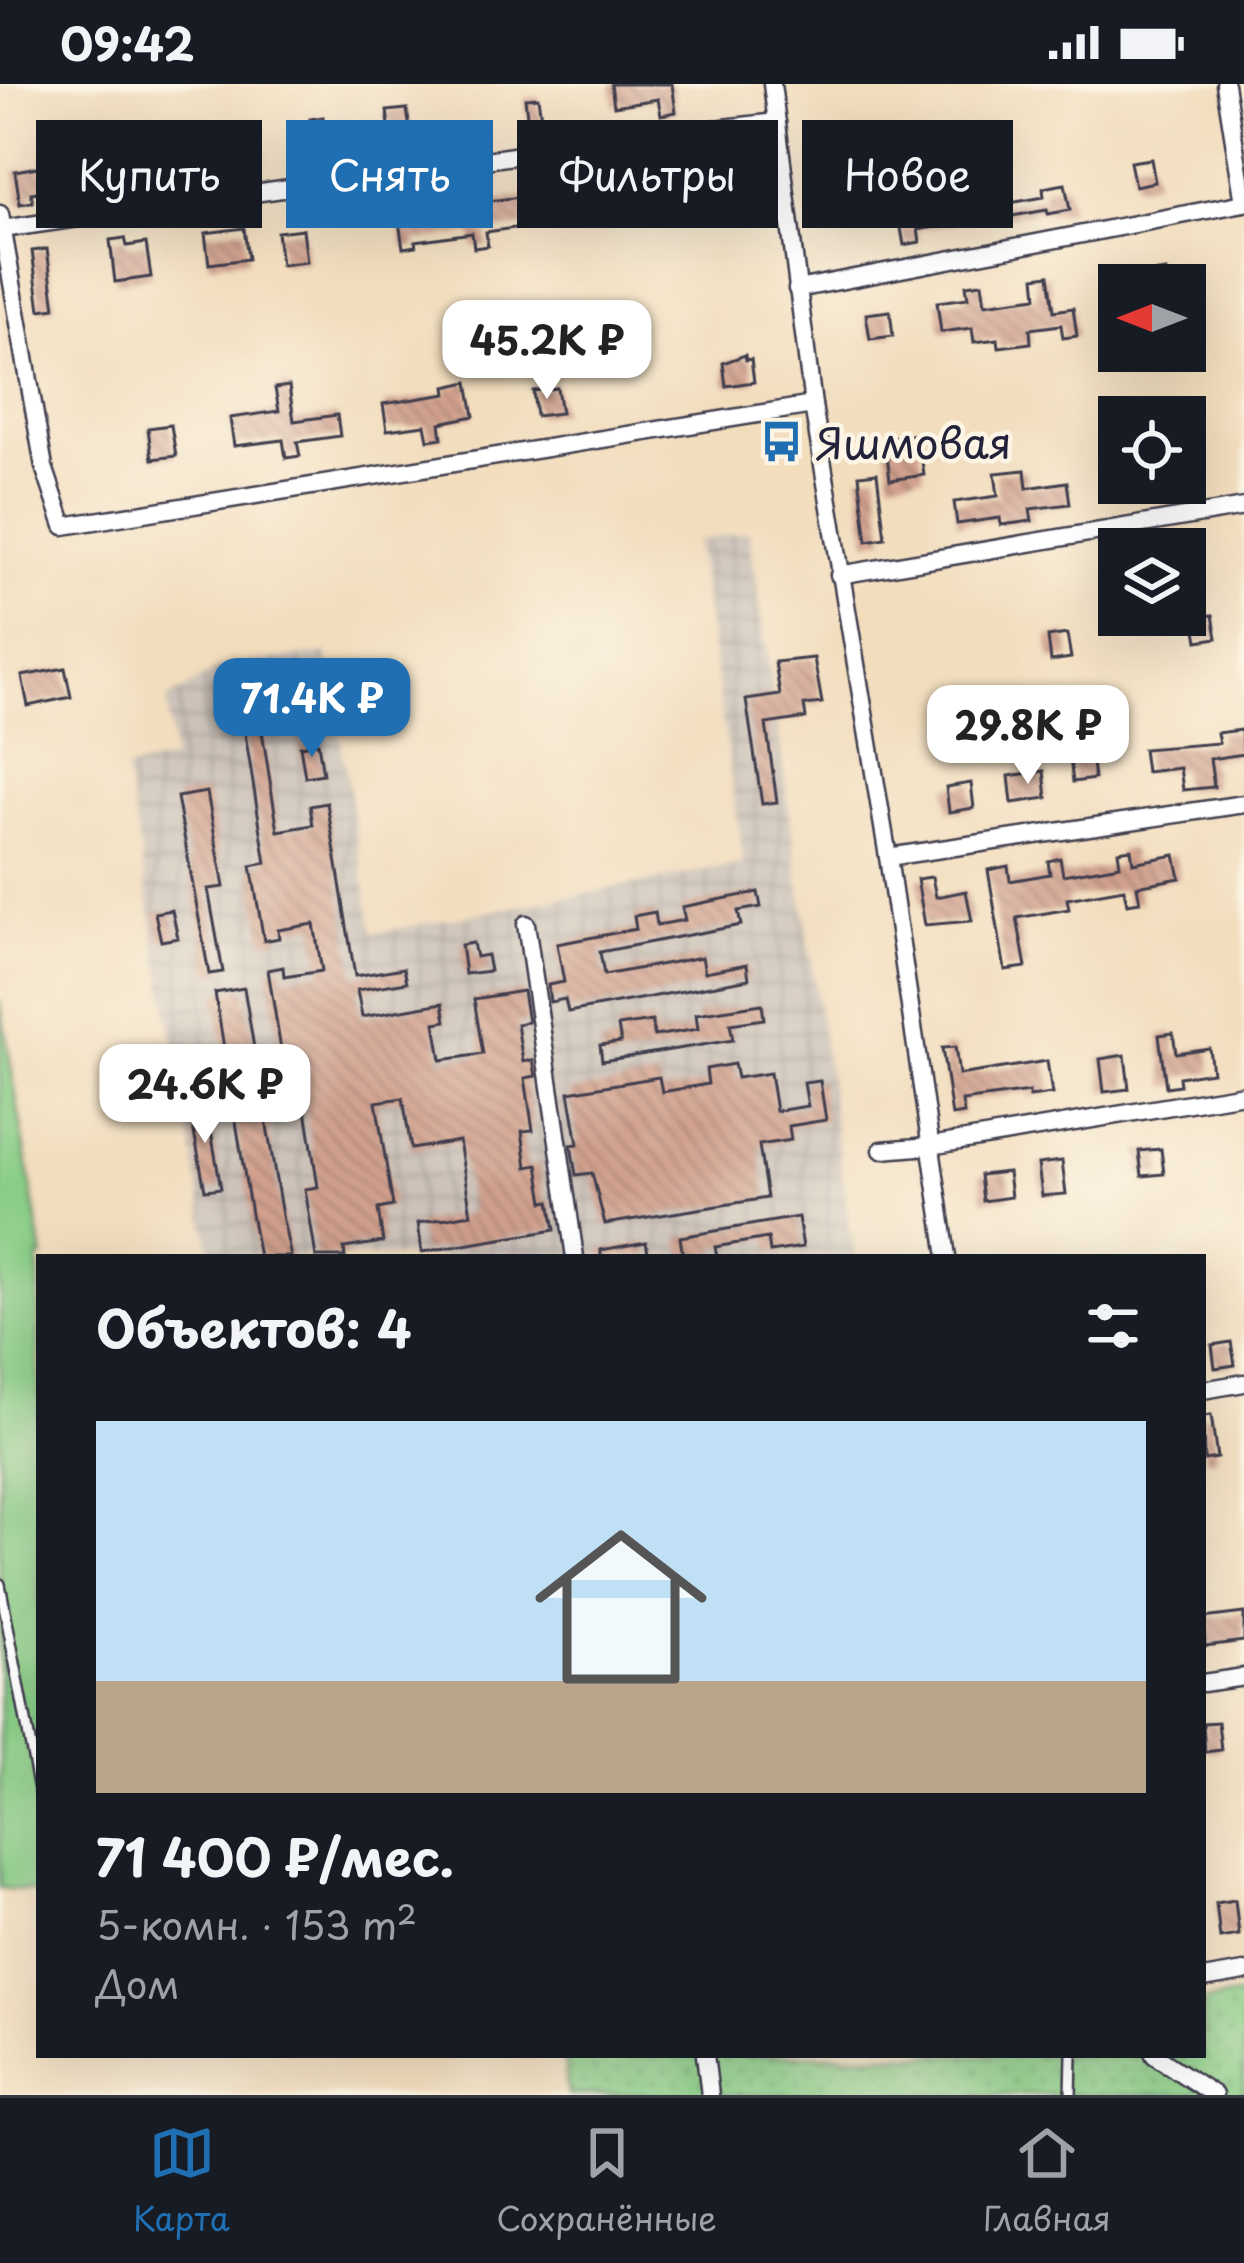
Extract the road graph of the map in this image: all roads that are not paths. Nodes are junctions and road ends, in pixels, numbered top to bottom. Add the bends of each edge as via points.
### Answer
1 (772, 84) edge
2 (1225, 84) edge
3 (777, 120) edge
4 (778, 130) edge
5 (517, 155) edge
6 (1244, 203) edge
7 (1, 221) edge
8 (797, 289) junction
9 (813, 405) junction
10 (1244, 507) edge
11 (839, 575) junction
12 (1244, 804) edge
13 (888, 857) junction
14 (526, 924) dead end
15 (1244, 1094) edge
16 (930, 1146) junction
17 (882, 1150) dead end
18 (575, 1254) edge
19 (947, 1254) edge
20 (1244, 1383) edge
21 (1206, 1389) edge
22 (0, 1584) edge
23 (1244, 1677) edge
24 (1206, 1683) edge
25 (36, 1774) edge
26 (1244, 1972) edge
27 (1206, 1978) edge
28 (705, 2058) edge
29 (1072, 2058) edge
30 (1158, 2058) edge
31 (710, 2095) edge
32 (1071, 2095) edge
33 (1214, 2095) edge

1 - 3 street
2 - 6 street
4 - 8 street
5 - 7 street
6 - 8 street
7 - 9 street via 44,467 64,526
8 - 9 street
9 - 11 street
10 - 11 street
11 - 13 street
12 - 13 street
13 - 16 street
14 - 18 street
15 - 16 street
16 - 17 street
16 - 19 street
20 - 21 street
22 - 25 lane
23 - 24 street
26 - 27 street
28 - 31 street
29 - 32 lane
30 - 33 street

